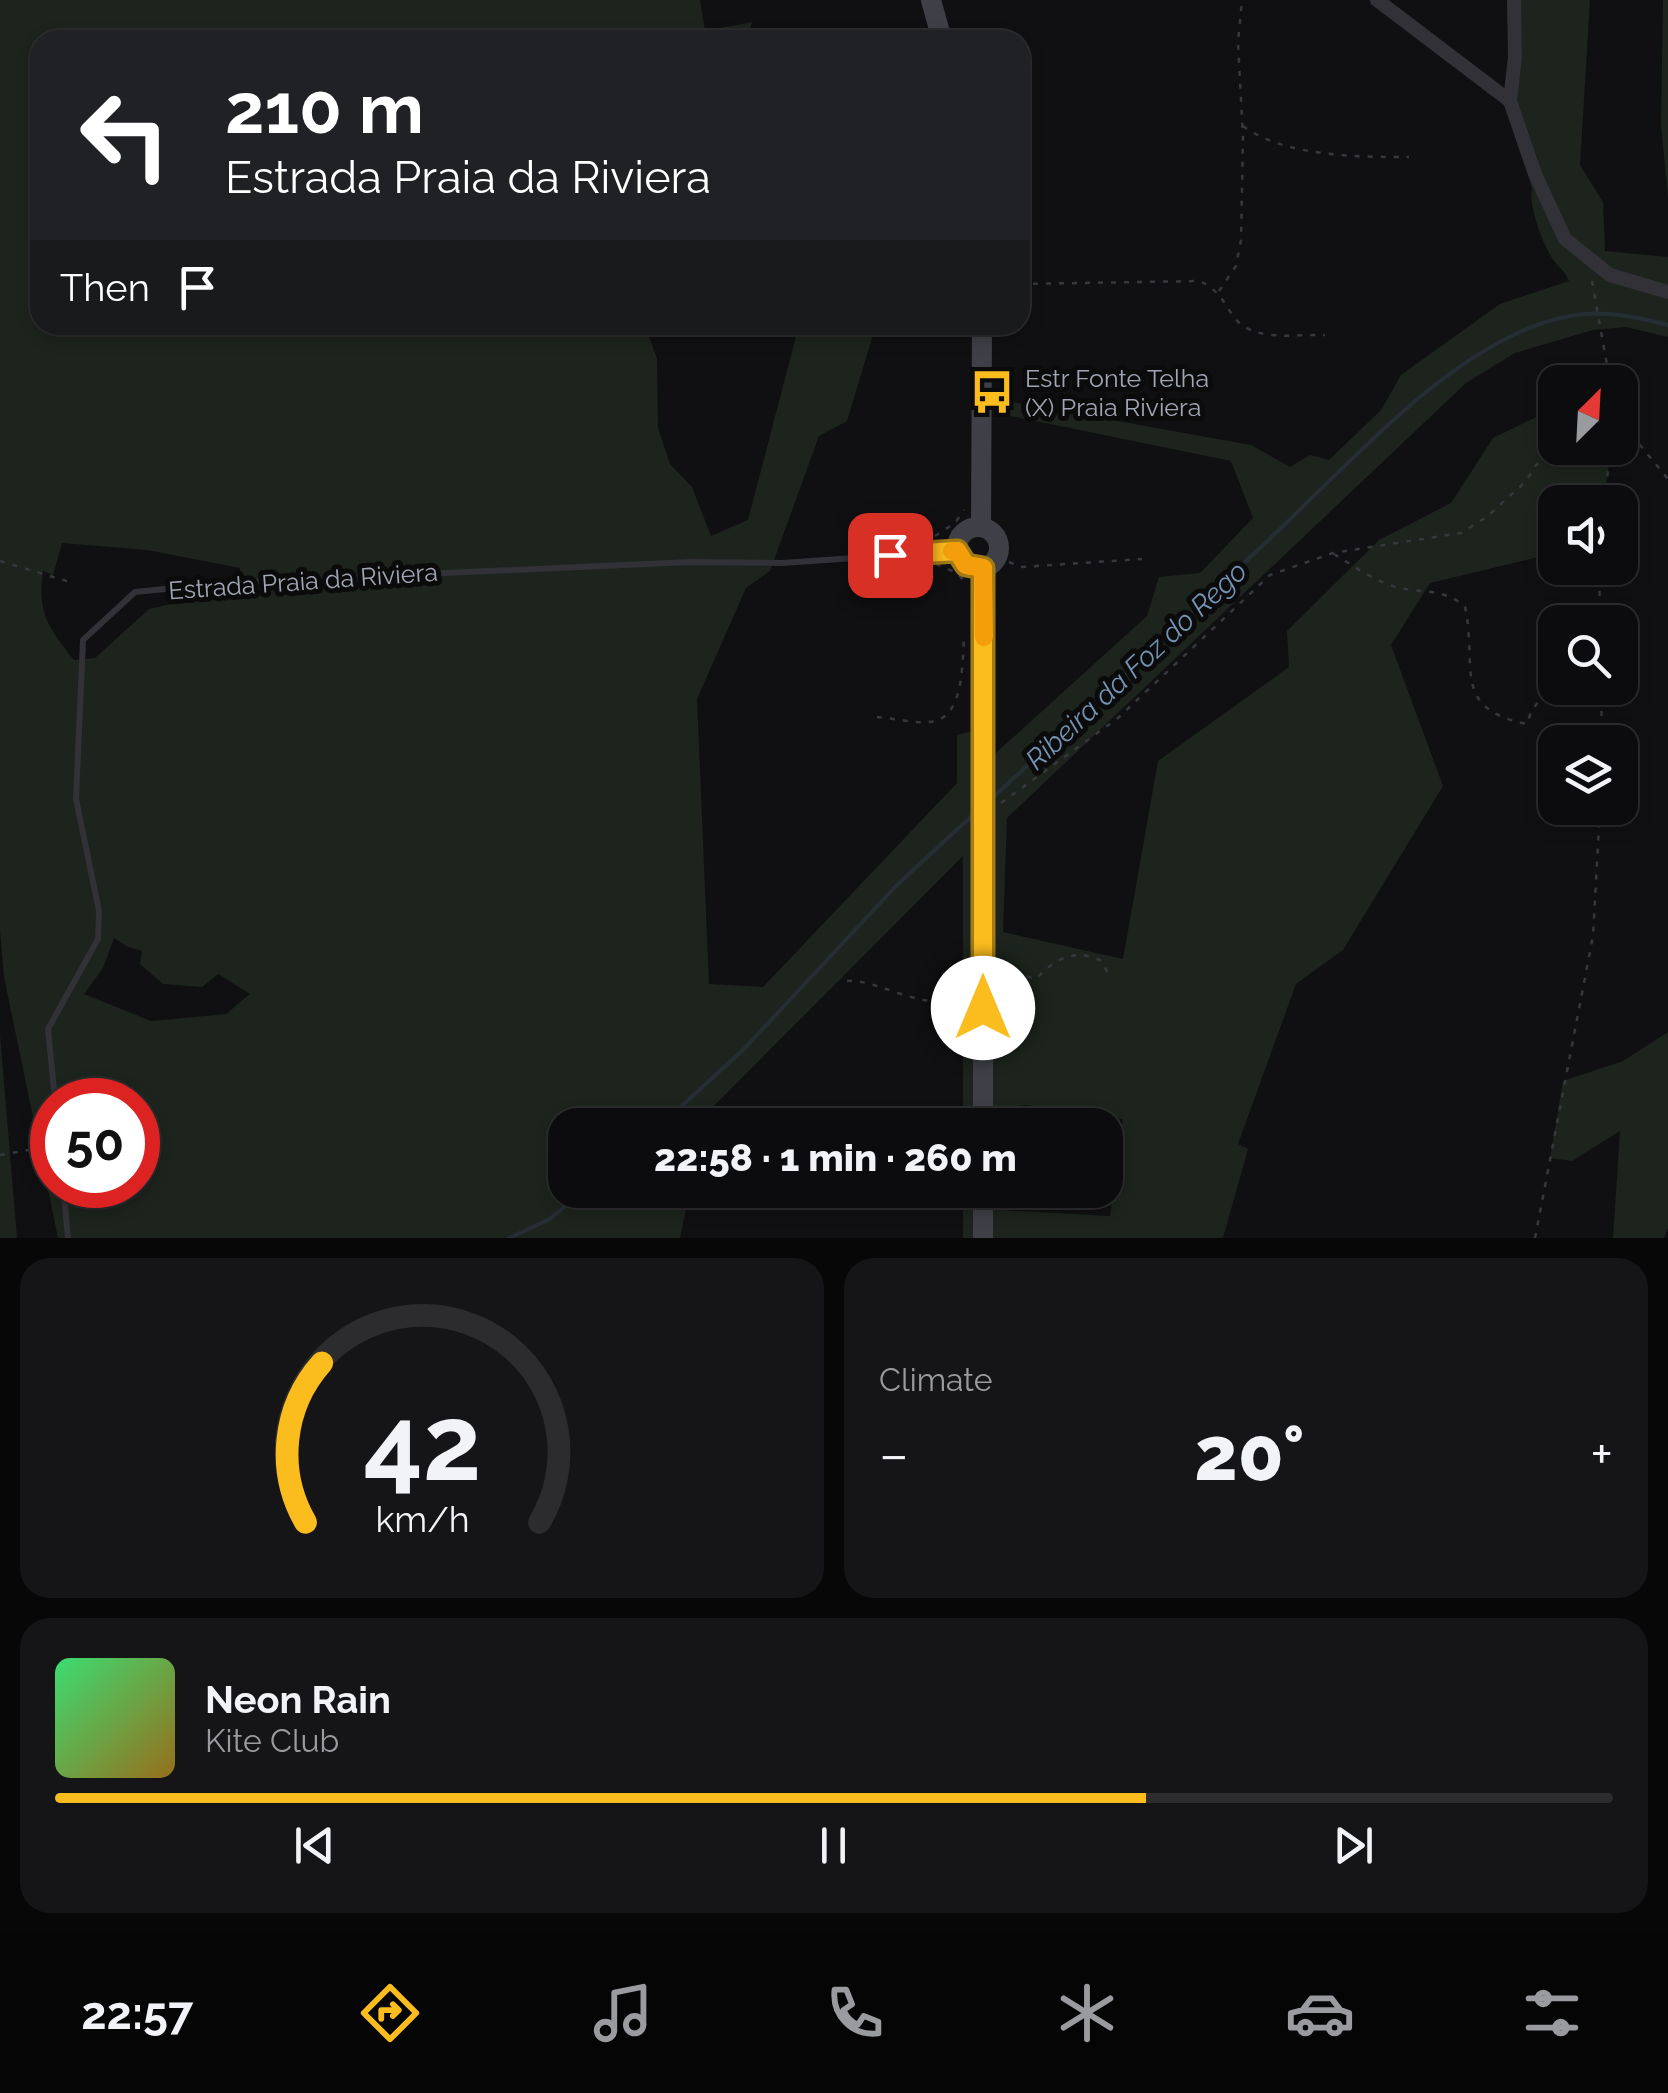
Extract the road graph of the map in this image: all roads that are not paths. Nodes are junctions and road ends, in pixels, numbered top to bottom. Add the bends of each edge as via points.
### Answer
1 (931, 0) edge
2 (1377, 0) edge
3 (1514, 0) edge
4 (939, 30) edge
5 (1510, 102) junction
6 (1668, 292) edge
7 (982, 335) edge
8 (982, 527) junction
9 (957, 551) junction
10 (990, 563) junction
11 (52, 1078) edge
12 (983, 1108) edge
13 (65, 1208) edge
14 (983, 1208) edge
15 (68, 1238) edge
16 (983, 1238) edge

1 - 4 main road
2 - 5 street
3 - 5 street
5 - 6 street via 1565,239 1610,275
7 - 8 main road
8 - 9 main road via 963,533
8 - 10 main road via 999,544
9 - 10 main road via 966,565
9 - 11 lane, Estrada Praia da Riviera via 135,592 84,640 76,799 99,911 98,940 48,1029
10 - 12 main road
13 - 15 lane
14 - 16 main road

